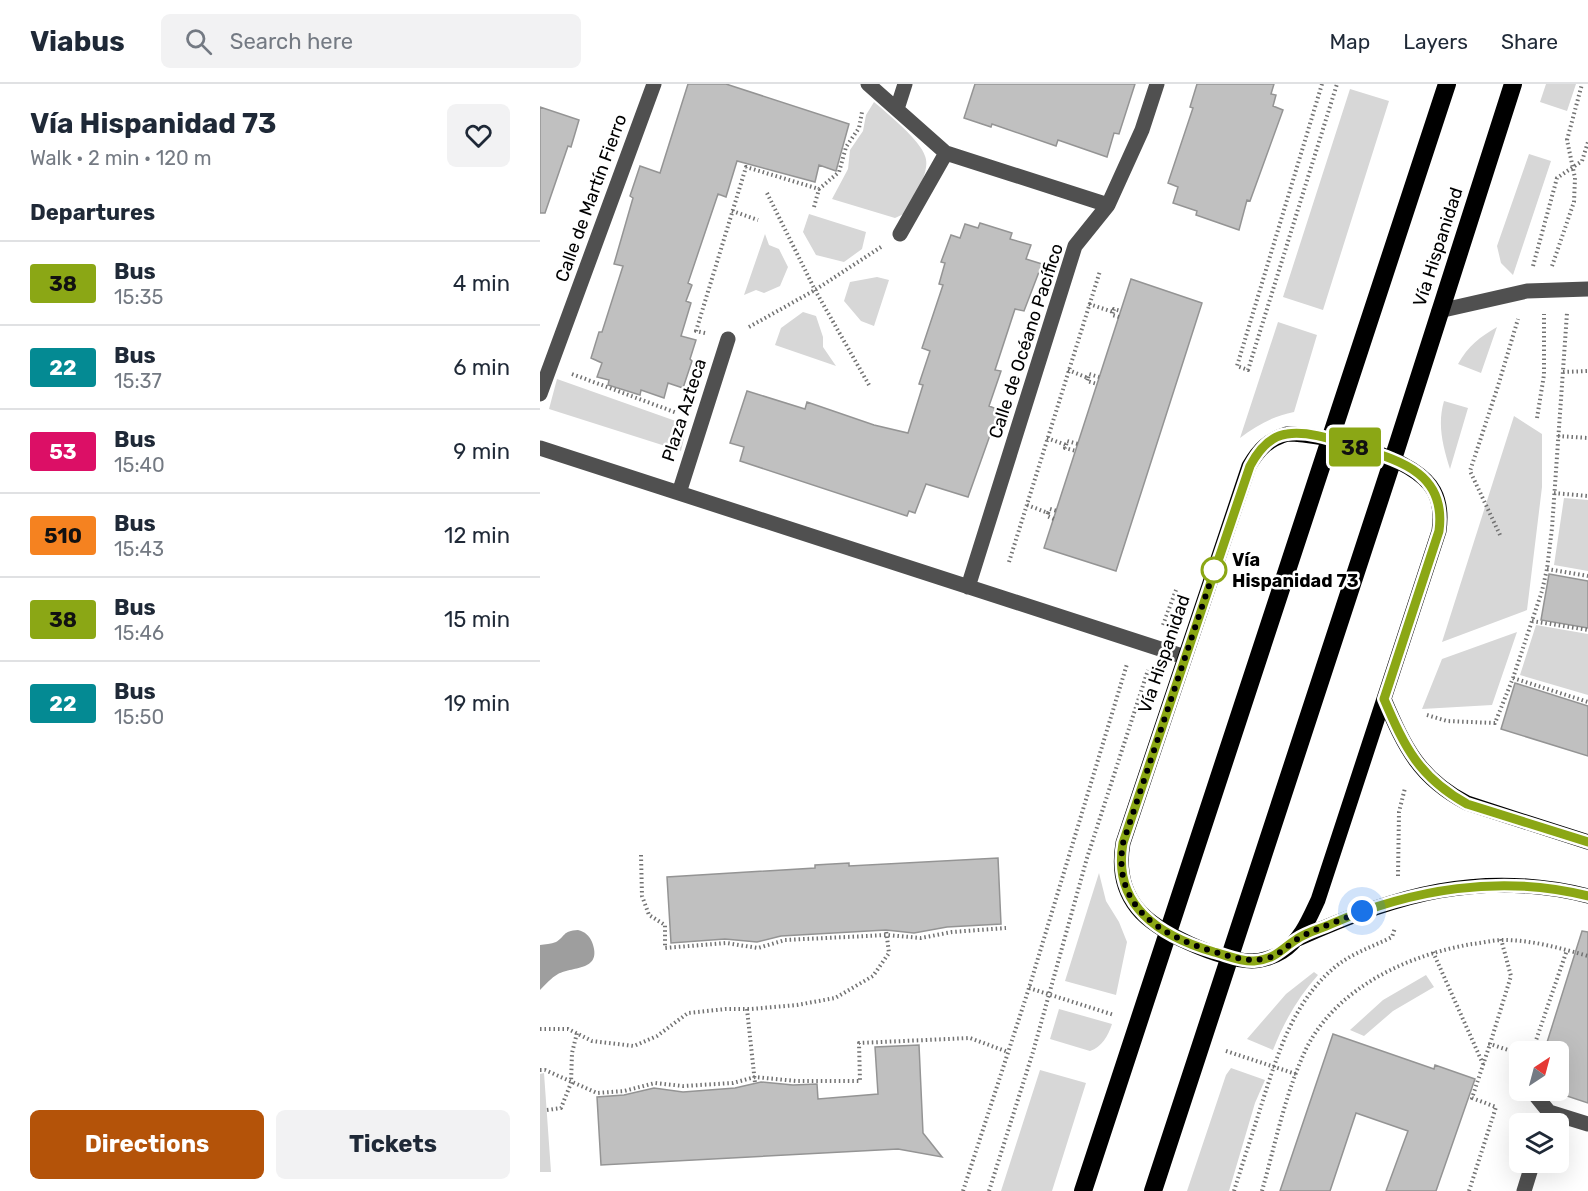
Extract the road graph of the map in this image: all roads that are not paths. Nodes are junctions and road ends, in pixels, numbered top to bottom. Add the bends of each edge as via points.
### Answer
1 (654, 84) edge
2 (905, 84) edge
3 (1157, 84) edge
4 (1447, 84) edge
5 (1513, 84) edge
6 (872, 88) edge
7 (897, 110) junction
8 (946, 153) junction
9 (1108, 205) junction
10 (900, 234) road end
11 (1588, 289) edge
12 (1439, 311) junction
13 (728, 339) road end
14 (540, 394) edge
15 (1330, 439) junction
16 (540, 448) edge
17 (1394, 459) junction
18 (678, 493) junction
19 (968, 587) junction
20 (1185, 657) junction
21 (1384, 699) junction
22 (1588, 842) edge
23 (1588, 896) edge
24 (1167, 932) junction
25 (1298, 939) junction
26 (1231, 957) junction
27 (1569, 1121) edge
28 (1588, 1124) edge
29 (1530, 1173) edge
30 (1083, 1191) edge
31 (1153, 1191) edge
32 (1524, 1191) edge

1 - 14 street, Calle de Martín Fierro
2 - 7 street
3 - 9 street, Calle de Océano Pacífico via 1142,130
4 - 15 highway
5 - 12 highway, Vía Hispanidad
6 - 7 street
7 - 8 street
8 - 9 street
8 - 10 street
9 - 19 street, Calle de Océano Pacífico via 1075,246
11 - 12 street via 1527,291
12 - 17 highway, Vía Hispanidad
13 - 18 street, Plaza Azteca
15 - 17 main road, Vía Hispanidad
15 - 20 main road, Vía Hispanidad via 1287,434 1272,438 1258,451
15 - 24 highway
16 - 18 street
17 - 21 main road, Vía Hispanidad via 1425,478 1434,490 1442,515
17 - 26 highway, Vía Hispanidad
18 - 19 street
19 - 20 street
20 - 24 main road, Vía Hispanidad via 1120,860 1121,877 1137,908
21 - 22 main road via 1414,759 1449,794 1467,804
21 - 25 main road, Vía Hispanidad via 1318,900
23 - 25 main road via 1520,886 1439,890 1385,903
24 - 26 main road, Vía Hispanidad
24 - 30 highway
25 - 26 main road, Vía Hispanidad via 1268,958 1252,961
26 - 31 highway, Vía Hispanidad
27 - 28 street
29 - 32 street

